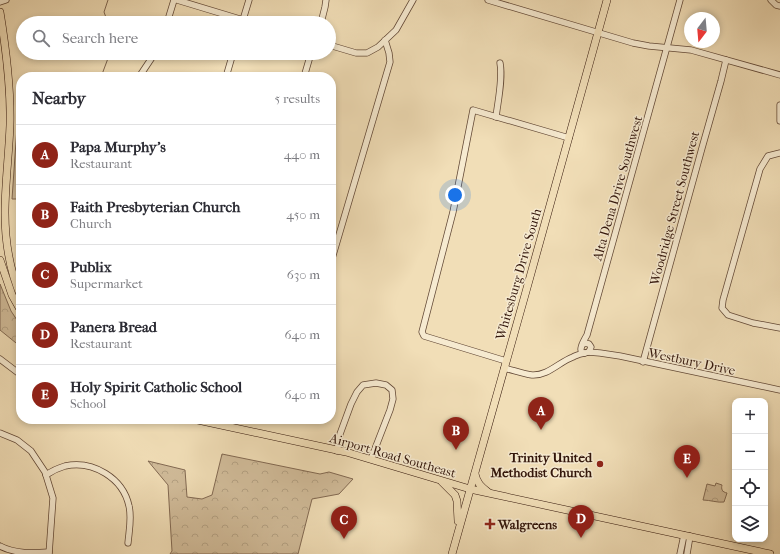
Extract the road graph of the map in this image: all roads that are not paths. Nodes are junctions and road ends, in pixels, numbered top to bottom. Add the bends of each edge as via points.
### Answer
1 (6, 0) edge
2 (174, 0) edge
3 (177, 0) edge
4 (249, 0) edge
5 (326, 0) edge
6 (413, 0) edge
7 (488, 0) edge
8 (607, 0) edge
9 (680, 0) edge
10 (771, 0) edge
11 (0, 2) edge
12 (780, 6) edge
13 (0, 12) edge
14 (169, 16) edge
15 (225, 16) edge
16 (245, 16) edge
17 (322, 16) edge
18 (598, 33) junction
19 (385, 40) junction
20 (336, 47) edge
21 (668, 47) junction
22 (150, 60) edge
23 (231, 60) edge
24 (310, 60) edge
25 (726, 60) junction
26 (500, 63) dead end
27 (142, 72) edge
28 (227, 72) edge
29 (306, 72) edge
30 (780, 75) edge
31 (780, 106) edge
32 (496, 117) junction
33 (780, 121) edge
34 (569, 138) junction
35 (780, 152) edge
36 (336, 245) edge
37 (0, 260) edge
38 (16, 282) edge
39 (16, 302) edge
40 (780, 328) edge
41 (586, 348) junction
42 (0, 359) edge
43 (643, 362) junction
44 (505, 365) junction
45 (16, 371) edge
46 (780, 390) edge
47 (216, 424) edge
48 (0, 433) edge
49 (337, 451) junction
50 (371, 459) junction
51 (475, 473) junction
52 (46, 475) junction
53 (440, 480) junction
54 (470, 489) junction
55 (490, 493) junction
56 (458, 530) junction
57 (687, 536) junction
58 (128, 543) dead end
59 (0, 546) edge
60 (49, 553) edge
61 (452, 554) edge
62 (680, 554) edge
63 (687, 554) edge
64 (770, 554) edge

1 - 11 street
2 - 14 street
3 - 15 street
4 - 16 street
5 - 17 street
6 - 19 street via 396,30
7 - 18 street
8 - 18 main road, Whitesburg Drive South
9 - 21 street, Alta Dena Drive Southwest
10 - 12 street
13 - 38 main road via 9,86 10,125 5,214 7,245
18 - 21 street via 644,45
18 - 34 main road, Whitesburg Drive South
19 - 20 street via 367,53 356,53
19 - 36 street via 390,62
21 - 25 street via 691,50
21 - 41 street, Alta Dena Drive Southwest via 587,335
22 - 27 street
23 - 28 street
24 - 29 street
25 - 30 street
25 - 43 street, Woodridge Street Southwest
26 - 32 street
31 - 33 street
32 - 34 street
32 - 44 street via 473,110 453,212 422,332 424,336
34 - 44 main road, Whitesburg Drive South
35 - 40 street via 768,156 760,169 722,308 728,315
37 - 39 main road
41 - 43 street, Westbury Drive
41 - 44 street via 537,375
42 - 45 street
43 - 46 street, Westbury Drive
44 - 51 main road, Whitesburg Drive South
47 - 49 main road, Airport Road Southeast
48 - 52 street via 18,440 31,451
49 - 50 main road, Airport Road Southeast
49 - 50 street via 340,434 357,392 363,385 386,384 392,390 393,399
50 - 53 main road, Airport Road Southeast
51 - 54 main road, Whitesburg Drive South
51 - 55 main road via 477,482
52 - 58 street via 57,468 79,465 94,467 115,480 124,491 129,506 131,518
52 - 60 street via 53,498
53 - 54 main road, Airport Road Southeast
53 - 56 main road via 456,495
54 - 55 main road, Airport Road Southeast
54 - 56 main road, Whitesburg Drive South
55 - 57 main road, Airport Road Southeast
56 - 61 main road, Whitesburg Drive South
57 - 62 street
57 - 63 street
57 - 64 main road, Airport Road Southeast
59 - 60 street via 6,550 19,552

